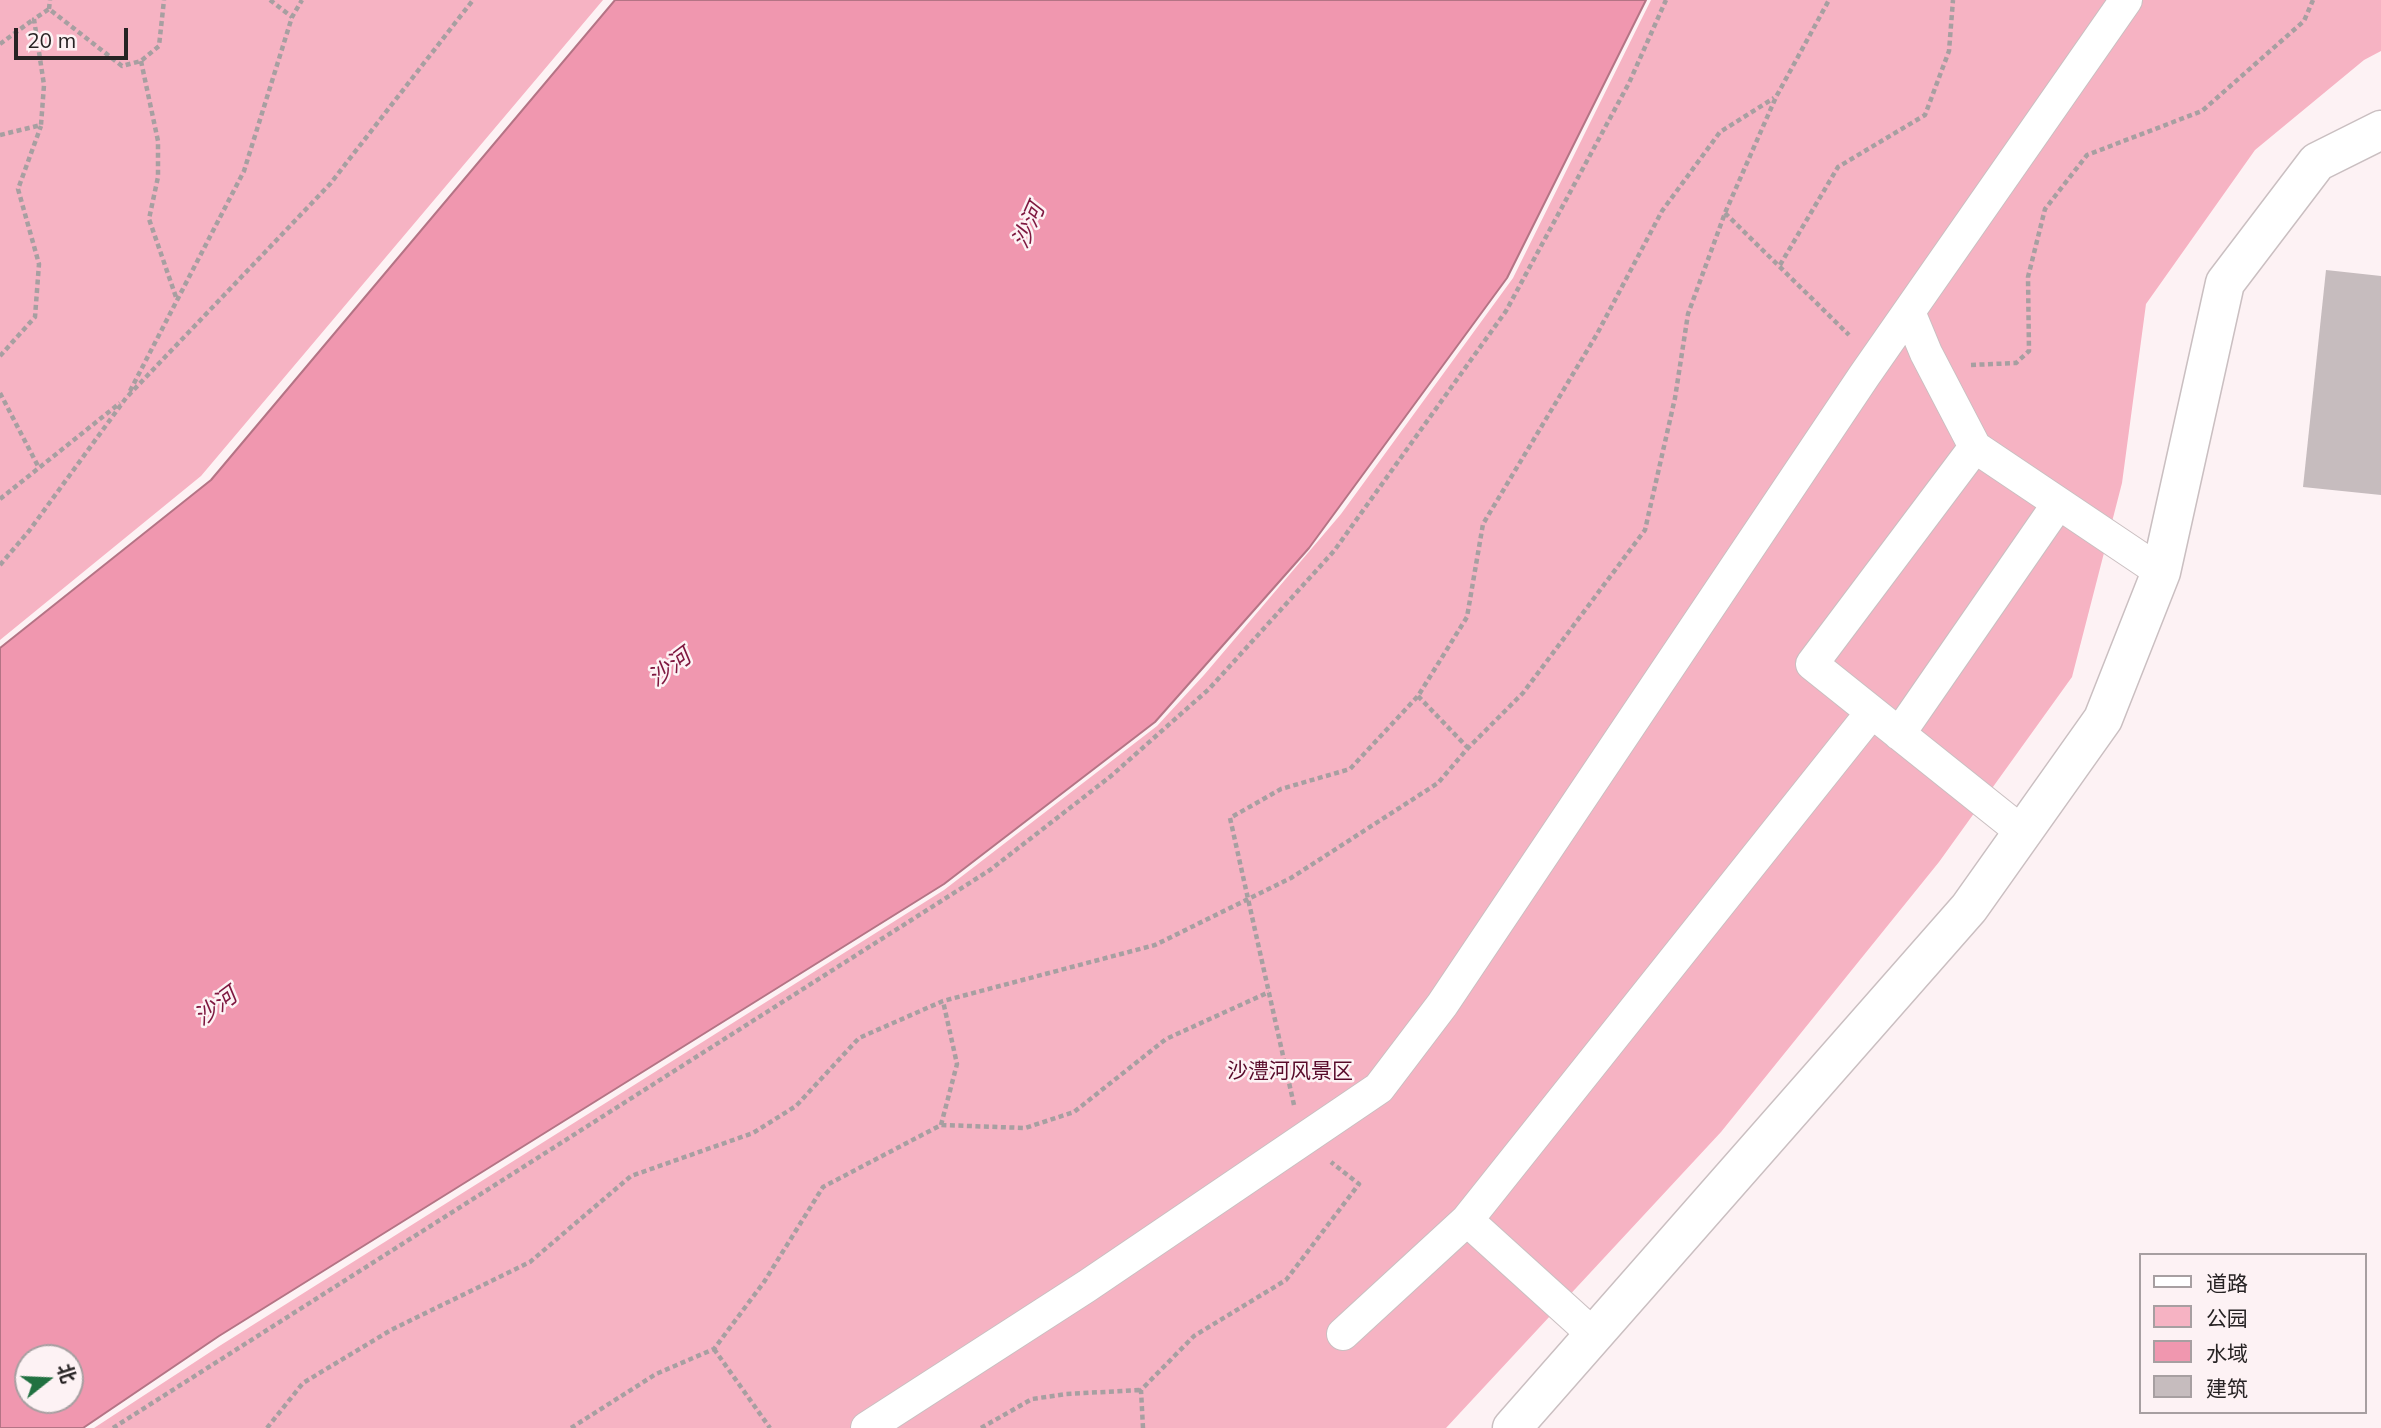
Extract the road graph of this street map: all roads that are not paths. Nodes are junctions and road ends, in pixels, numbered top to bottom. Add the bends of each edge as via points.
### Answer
1 (2126, 0) edge
2 (2381, 130) edge
3 (1909, 312) junction
4 (1975, 447) junction
5 (2058, 504) junction
6 (2161, 572) junction
7 (1872, 712) junction
8 (1899, 734) junction
9 (2022, 832) junction
10 (1467, 1220) junction
11 (1343, 1335) dead end
12 (1595, 1336) junction
13 (867, 1428) edge
14 (1512, 1428) edge

1 - 3 street
2 - 6 street via 2317,162 2225,283
3 - 4 street
3 - 13 street via 1442,1006 1379,1088
4 - 5 street
4 - 7 street via 1812,664
5 - 6 street
5 - 8 street
6 - 9 street via 2103,719
7 - 8 street
7 - 10 street
8 - 9 street
9 - 12 street via 1969,908
10 - 11 street
10 - 12 street
12 - 14 street

